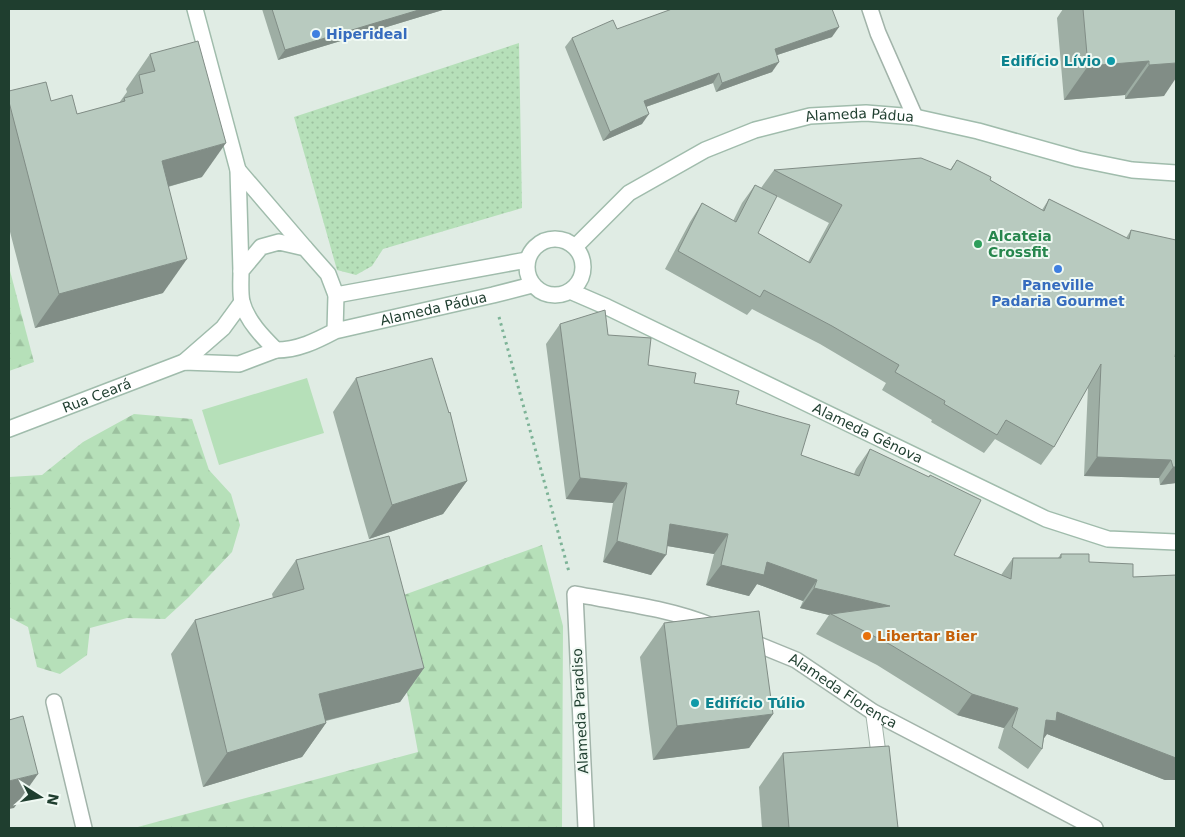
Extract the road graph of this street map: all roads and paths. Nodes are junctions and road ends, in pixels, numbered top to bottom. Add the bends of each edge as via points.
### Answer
1 (195, 9) edge
2 (870, 9) edge
3 (914, 117) junction
4 (238, 170) junction
5 (1176, 173) edge
6 (575, 247) junction
7 (305, 248) junction
8 (527, 260) junction
9 (240, 271) junction
10 (532, 285) junction
11 (570, 292) junction
12 (336, 294) junction
13 (493, 295) junction
14 (242, 302) junction
15 (335, 331) junction
16 (276, 350) junction
17 (184, 362) junction
18 (9, 429) edge
19 (1176, 542) edge
20 (575, 594) junction
21 (54, 702) dead end
22 (873, 712) junction
23 (882, 780) edge
24 (84, 828) edge
25 (586, 828) edge
26 (1095, 828) edge

1 - 4 street
2 - 3 street
3 - 5 street, Alameda Pádua via 1078,159 1132,170
3 - 6 street, Alameda Pádua via 866,114 810,116 755,130 705,150 629,193
4 - 7 street
4 - 9 street
6 - 8 street via 562,239 547,239 534,247
6 - 11 street via 583,262 581,279
7 - 9 street via 279,242 261,248
7 - 12 street via 328,274
8 - 10 street
8 - 12 street, Alameda Pádua
9 - 14 street
10 - 11 street via 543,293 556,296
10 - 13 street, Alameda Pádua
11 - 19 street, Alameda Gênova via 1046,519 1108,539
12 - 15 street
13 - 15 street, Alameda Pádua
13 - 20 path
14 - 16 street via 251,321
14 - 17 street, Rua Ceará via 223,328
15 - 16 street via 314,342
16 - 17 street, Rua Ceará via 239,364
17 - 18 street, Rua Ceará
20 - 22 street, Alameda Florença via 700,620 796,660
20 - 25 street, Alameda Paradiso
21 - 24 street
22 - 23 lane
22 - 26 street, Alameda Florença

